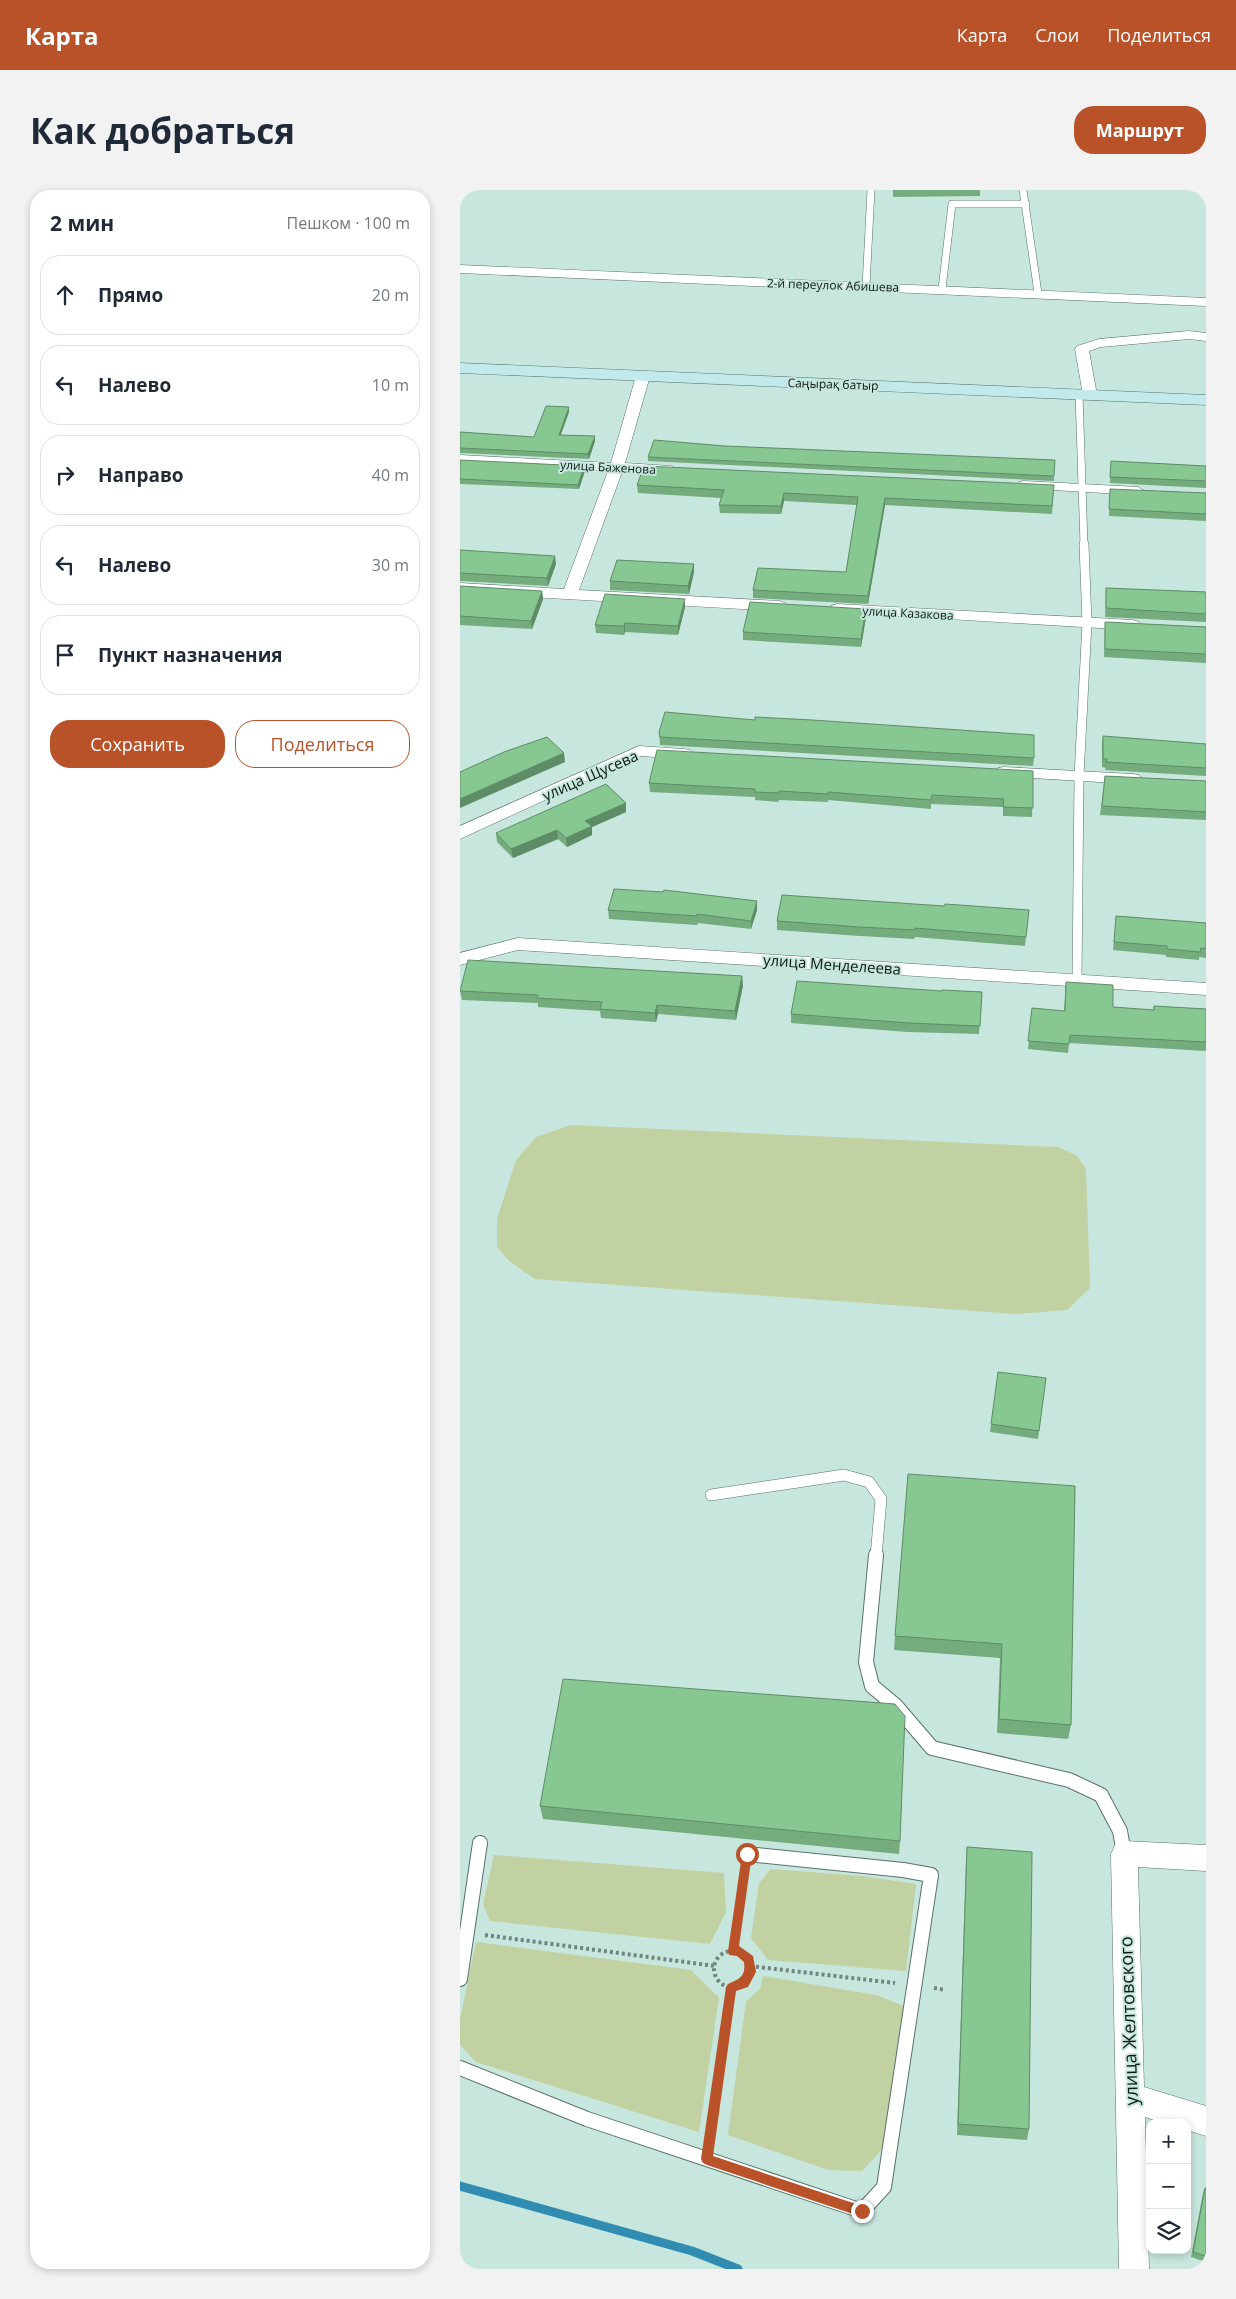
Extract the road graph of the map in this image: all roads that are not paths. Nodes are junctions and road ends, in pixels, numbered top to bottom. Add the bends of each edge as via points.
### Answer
1 (871, 190) edge
2 (1023, 190) edge
3 (1026, 204) junction
4 (460, 268) edge
5 (866, 286) junction
6 (942, 289) junction
7 (1038, 294) junction
8 (1206, 302) edge
9 (1206, 337) edge
10 (460, 368) edge
11 (643, 376) junction
12 (1084, 394) junction
13 (1206, 400) edge
14 (460, 459) edge
15 (617, 467) junction
16 (686, 470) edge
17 (1013, 484) edge
18 (1082, 488) junction
19 (1149, 491) edge
20 (460, 588) edge
21 (570, 594) junction
22 (799, 607) edge
23 (819, 608) edge
24 (1087, 623) junction
25 (1146, 626) edge
26 (697, 754) edge
27 (991, 771) edge
28 (1079, 776) junction
29 (1147, 780) edge
30 (460, 833) edge
31 (460, 959) edge
32 (1077, 980) junction
33 (1206, 989) edge
34 (711, 1495) dead end
35 (480, 1843) dead end
36 (747, 1854) road end
37 (1124, 1854) junction
38 (1206, 1858) edge
39 (460, 1979) edge
40 (460, 2068) edge
41 (1131, 2098) junction
42 (1206, 2121) edge
43 (1134, 2269) edge

1 - 5 lane
2 - 3 lane
3 - 6 lane via 952,204
3 - 7 lane
4 - 5 street, 2-й переулок Абишева
5 - 6 street, 2-й переулок Абишева
6 - 7 street, 2-й переулок Абишева
7 - 8 street, 2-й переулок Абишева
9 - 12 street via 1188,335 1085,347 1082,350
10 - 11 street, Саңырақ батыр
11 - 12 street, Саңырақ батыр
11 - 15 street
12 - 13 street, Саңырақ батыр
12 - 18 lane
14 - 15 street, улица Баженова
15 - 16 street, улица Баженова
15 - 21 street
17 - 18 street
18 - 19 street
18 - 24 lane
20 - 21 street
21 - 22 street
23 - 24 street, улица Казакова
24 - 25 street, улица Казакова
24 - 28 lane
26 - 30 street, улица Щусева via 639,751
27 - 28 street
28 - 29 street
28 - 32 lane
31 - 32 street, улица Менделеева via 518,944
32 - 33 street, улица Менделеева
34 - 37 lane via 844,1475 869,1482 881,1499 866,1662 872,1686 896,1706 932,1748 1069,1780 1100,1795 1120,1831
35 - 39 lane
36 - 40 lane via 931,1875 884,2187 862,2211 587,2119
37 - 38 street
37 - 41 street, улица Желтовского
41 - 42 street
41 - 43 street, улица Желтовского

